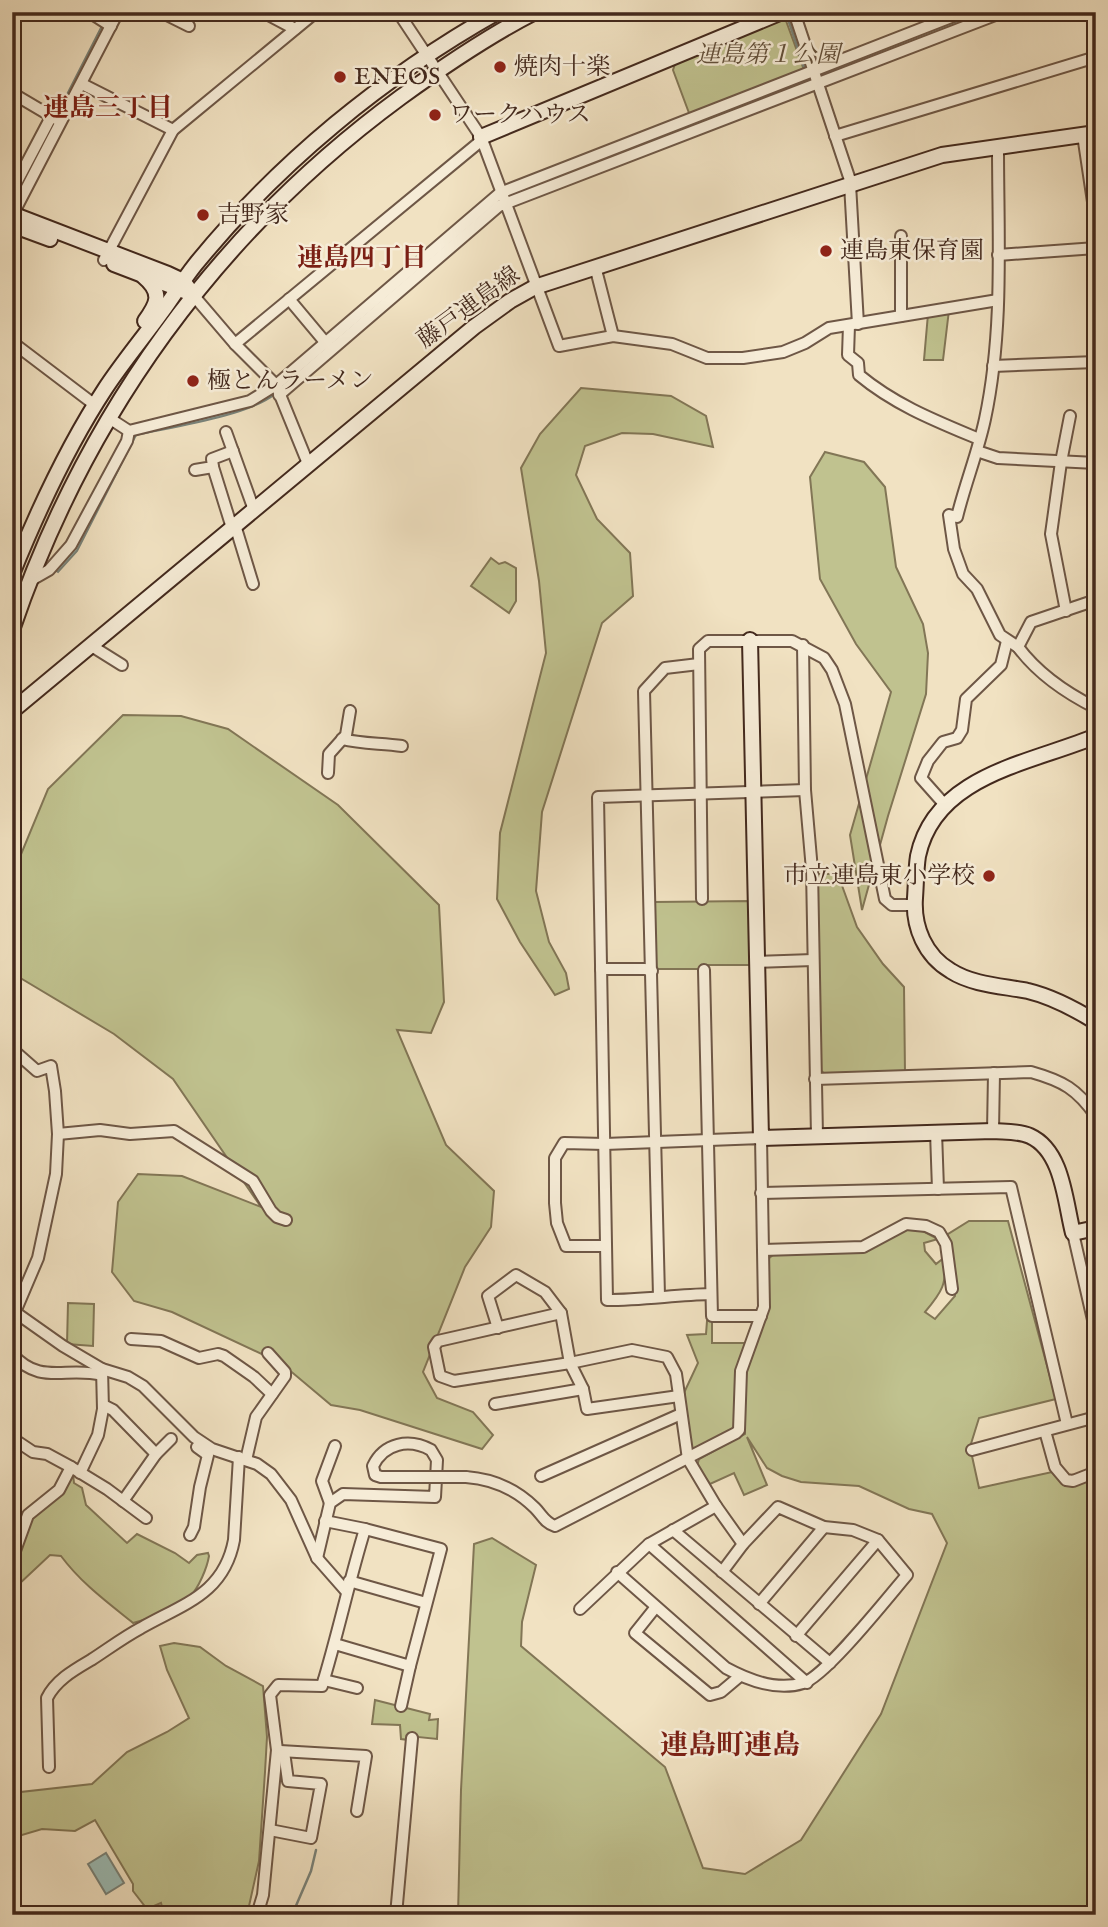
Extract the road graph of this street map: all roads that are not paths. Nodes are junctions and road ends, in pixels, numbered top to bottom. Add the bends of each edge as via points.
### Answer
1 (89, 12) edge
2 (118, 12) edge
3 (161, 12) edge
4 (263, 12) edge
5 (316, 12) edge
6 (398, 12) edge
7 (498, 12) edge
8 (535, 12) edge
9 (794, 12) edge
10 (964, 12) edge
11 (1003, 12) edge
12 (781, 13) edge
13 (108, 24) junction
14 (189, 26) dead end
15 (295, 29) junction
16 (428, 56) junction
17 (1096, 57) edge
18 (437, 71) junction
19 (812, 76) junction
20 (82, 84) junction
21 (12, 93) edge
22 (56, 120) junction
23 (173, 130) junction
24 (1089, 134) edge
25 (835, 136) junction
26 (482, 138) junction
27 (998, 146) junction
28 (850, 184) junction
29 (12, 191) edge
30 (503, 199) junction
31 (13, 215) edge
32 (1096, 222) edge
33 (12, 225) edge
34 (901, 236) dead end
35 (1096, 248) edge
36 (998, 255) junction
37 (106, 256) junction
38 (596, 267) junction
39 (141, 275) junction
40 (180, 285) junction
41 (535, 287) junction
42 (194, 296) junction
43 (289, 299) junction
44 (998, 300) junction
45 (901, 316) junction
46 (853, 325) junction
47 (612, 336) junction
48 (12, 342) edge
49 (235, 344) junction
50 (328, 346) junction
51 (124, 362) junction
52 (1096, 362) edge
53 (993, 366) junction
54 (277, 390) junction
55 (95, 405) junction
56 (1070, 416) dead end
57 (109, 418) junction
58 (129, 431) junction
59 (226, 432) dead end
60 (979, 439) junction
61 (233, 451) junction
62 (977, 451) junction
63 (1060, 462) junction
64 (1096, 463) edge
65 (309, 466) junction
66 (213, 467) junction
67 (195, 470) dead end
68 (254, 510) junction
69 (233, 526) junction
70 (12, 573) edge
71 (28, 582) junction
72 (253, 584) dead end
73 (1096, 600) edge
74 (1066, 611) junction
75 (12, 631) edge
76 (750, 640) junction
77 (1007, 641) junction
78 (90, 645) junction
79 (803, 645) junction
80 (1018, 647) junction
81 (699, 664) junction
82 (121, 665) dead end
83 (1096, 708) edge
84 (12, 711) edge
85 (350, 711) dead end
86 (1096, 736) edge
87 (342, 739) junction
88 (402, 746) dead end
89 (328, 773) dead end
90 (805, 790) junction
91 (752, 792) junction
92 (701, 793) junction
93 (647, 795) junction
94 (945, 805) junction
95 (702, 899) dead end
96 (915, 905) junction
97 (813, 960) junction
98 (757, 962) junction
99 (601, 969) junction
100 (704, 970) dead end
101 (652, 971) junction
102 (1096, 1022) edge
103 (12, 1049) edge
104 (994, 1073) junction
105 (815, 1079) junction
106 (1096, 1116) edge
107 (993, 1131) junction
108 (936, 1132) junction
109 (58, 1134) junction
110 (817, 1136) junction
111 (761, 1138) junction
112 (708, 1140) junction
113 (654, 1142) junction
114 (605, 1144) junction
115 (938, 1189) junction
116 (761, 1194) junction
117 (286, 1220) dead end
118 (1096, 1228) edge
119 (1073, 1233) junction
120 (606, 1246) junction
121 (762, 1250) junction
122 (951, 1289) dead end
123 (710, 1294) junction
124 (659, 1296) junction
125 (14, 1311) edge
126 (561, 1313) junction
127 (761, 1316) junction
128 (498, 1328) junction
129 (1096, 1333) edge
130 (131, 1339) dead end
131 (268, 1353) dead end
132 (13, 1359) edge
133 (570, 1363) junction
134 (102, 1372) junction
135 (583, 1389) junction
136 (272, 1394) junction
137 (679, 1396) junction
138 (495, 1404) dead end
139 (103, 1405) junction
140 (681, 1414) junction
141 (1096, 1417) edge
142 (1068, 1424) junction
143 (185, 1428) junction
144 (1045, 1432) junction
145 (12, 1438) edge
146 (171, 1439) dead end
147 (335, 1446) dead end
148 (972, 1450) dead end
149 (156, 1454) junction
150 (243, 1459) junction
151 (688, 1459) junction
152 (75, 1470) junction
153 (1096, 1472) edge
154 (541, 1476) dead end
155 (123, 1501) junction
156 (330, 1503) junction
157 (716, 1506) junction
158 (146, 1518) dead end
159 (325, 1521) junction
160 (824, 1527) junction
161 (365, 1529) junction
162 (673, 1530) junction
163 (190, 1535) dead end
164 (878, 1540) junction
165 (649, 1544) junction
166 (743, 1544) junction
167 (317, 1558) junction
168 (12, 1559) edge
169 (617, 1572) junction
170 (722, 1572) junction
171 (348, 1586) junction
172 (426, 1603) junction
173 (759, 1604) junction
174 (655, 1608) junction
175 (580, 1609) dead end
176 (796, 1636) junction
177 (335, 1644) junction
178 (830, 1663) junction
179 (410, 1666) junction
180 (740, 1676) junction
181 (324, 1680) junction
182 (807, 1682) junction
183 (357, 1688) dead end
184 (401, 1706) dead end
185 (412, 1738) dead end
186 (280, 1751) junction
187 (49, 1767) dead end
188 (357, 1811) dead end
189 (270, 1830) junction
190 (257, 1915) edge
191 (396, 1915) edge

1 - 13 street
2 - 13 street
3 - 14 street
4 - 15 street
5 - 15 street
6 - 16 street
7 - 16 street
8 - 18 street
9 - 19 street
10 - 19 street
11 - 19 street
12 - 26 street
13 - 20 street
15 - 23 street
16 - 18 street
16 - 40 street via 352,110 281,174 237,217
17 - 25 street
18 - 26 street
18 - 42 street via 320,162 246,233
19 - 25 street
19 - 30 street
19 - 30 street
20 - 22 street
20 - 23 street
21 - 22 street
22 - 29 street
22 - 31 street
23 - 37 street
24 - 27 street, 藤戸連島線
24 - 32 street
25 - 28 street
26 - 30 street
26 - 43 street
27 - 28 street, 藤戸連島線 via 942,155
27 - 36 street
28 - 38 street, 藤戸連島線
28 - 46 street
30 - 41 street
30 - 50 street
31 - 37 street
33 - 37 street
34 - 45 street
35 - 36 street
36 - 44 street
37 - 39 street
37 - 40 street
38 - 41 street, 藤戸連島線
38 - 47 street
39 - 40 street
39 - 51 street via 152,284 157,297 128,345
40 - 42 street
40 - 51 street
41 - 47 street via 559,345
41 - 65 street, 藤戸連島線 via 474,327
42 - 49 street
42 - 57 street
43 - 49 street
43 - 50 street
44 - 45 street
44 - 53 street
45 - 46 street
46 - 47 street via 829,328 783,352 743,358 707,358 672,344
46 - 60 street via 848,355 858,363 859,375 914,412
48 - 55 street
49 - 54 street
50 - 54 street
51 - 55 street
52 - 53 street
53 - 60 street
54 - 58 street
54 - 65 street
55 - 70 street via 47,494
56 - 63 street
57 - 58 street
57 - 71 street via 58,512
58 - 71 street via 71,545 49,570
59 - 61 street
60 - 62 street
61 - 66 street via 212,458
61 - 68 street
62 - 63 street via 998,458
62 - 77 street via 957,517 949,515 954,549 963,574
63 - 64 street
63 - 74 street via 1051,534
65 - 68 street, 藤戸連島線
66 - 67 street
66 - 69 street
68 - 69 street, 藤戸連島線
69 - 72 street
69 - 78 street, 藤戸連島線
71 - 75 street
73 - 74 street
74 - 80 street via 1031,622
76 - 79 street
76 - 81 street via 708,641 699,649
76 - 91 street
77 - 80 street
77 - 94 street via 1001,665 966,699 957,738 943,742 921,778
78 - 82 street
78 - 84 street, 藤戸連島線
79 - 90 street
79 - 96 street via 824,658 845,704 885,899 892,905
80 - 83 street via 1034,668
81 - 92 street
81 - 93 street via 665,668 644,691
85 - 87 street
86 - 94 street via 996,771
87 - 88 street
87 - 89 street via 329,754
90 - 91 street
90 - 97 street
91 - 92 street
91 - 98 street
92 - 93 street
92 - 95 street
93 - 99 street via 598,797
93 - 101 street
94 - 96 street via 933,819 918,856
96 - 102 street via 928,950 953,973 1057,1000
97 - 98 street
97 - 105 street
98 - 111 street
99 - 101 street
99 - 114 street
100 - 112 street
101 - 113 street
103 - 109 street via 37,1071 51,1066
104 - 105 street
104 - 106 street via 1031,1072 1056,1079 1082,1096
104 - 107 street
105 - 110 street
107 - 108 street
107 - 119 street via 1029,1136 1055,1161
108 - 110 street
108 - 115 street
109 - 117 street via 174,1131 253,1181 271,1211
109 - 125 street via 56,1174 38,1258
110 - 111 street
111 - 112 street
111 - 116 street
112 - 113 street
112 - 123 street
113 - 114 street
113 - 124 street
114 - 120 street
114 - 120 street via 564,1143 555,1157 555,1203 566,1246
115 - 116 street
115 - 142 street via 1011,1187
116 - 121 street
118 - 119 street
119 - 129 street
120 - 124 street via 607,1300
121 - 122 street via 863,1247 906,1224 926,1226 939,1232 946,1244
121 - 127 street
123 - 124 street
123 - 127 street via 712,1316
125 - 134 street
126 - 128 street
126 - 128 street via 545,1292 516,1275 488,1296
126 - 133 street
127 - 151 street via 741,1371 739,1430
128 - 133 street via 438,1340 434,1347 440,1376 454,1381
130 - 136 street via 161,1341 199,1358 224,1356
131 - 136 street via 285,1372
132 - 134 street via 40,1373
133 - 135 street
133 - 137 street via 632,1350 659,1354 673,1364
134 - 139 street
134 - 143 street via 128,1377 143,1386
135 - 137 street via 587,1409
135 - 138 street
136 - 150 street via 256,1417
137 - 140 street
139 - 149 street
139 - 152 street via 98,1435
140 - 151 street
140 - 154 street
141 - 142 street
142 - 144 street
143 - 150 street via 212,1449
143 - 163 street via 187,1438 208,1455
144 - 148 street
144 - 153 street via 1055,1467 1066,1480
145 - 152 street
146 - 149 street
147 - 156 street via 322,1481
149 - 155 street
150 - 167 street via 271,1474 287,1493
150 - 187 street via 234,1540 218,1577 199,1597 74,1669 51,1691 47,1698
151 - 156 street, bridge via 555,1526 516,1492 487,1479 466,1477 411,1477 381,1477 373,1472 381,1452 414,1444 434,1453 437,1460 435,1497 343,1494
151 - 157 street
152 - 155 street
152 - 168 street via 28,1515
155 - 158 street
156 - 159 street
157 - 162 street
157 - 166 street
159 - 161 street
159 - 167 street
160 - 164 street via 853,1530
160 - 166 street via 778,1507
160 - 173 street
161 - 171 street
161 - 172 street via 441,1549
162 - 165 street
162 - 170 street
164 - 176 street
164 - 178 street via 907,1575
165 - 169 street
165 - 182 street
166 - 170 street
167 - 171 street
169 - 174 street
169 - 175 street
170 - 173 street
171 - 172 street
171 - 177 street
172 - 179 street
173 - 176 street
174 - 180 street
174 - 180 street via 635,1633 710,1695
176 - 178 street
177 - 179 street
177 - 181 street
178 - 182 street
179 - 184 street
180 - 182 street via 790,1686
181 - 183 street
181 - 186 street via 323,1686 278,1685 270,1695
185 - 191 street
186 - 188 street via 366,1756
186 - 189 street
186 - 189 street via 288,1780 321,1784 311,1838
189 - 190 street

